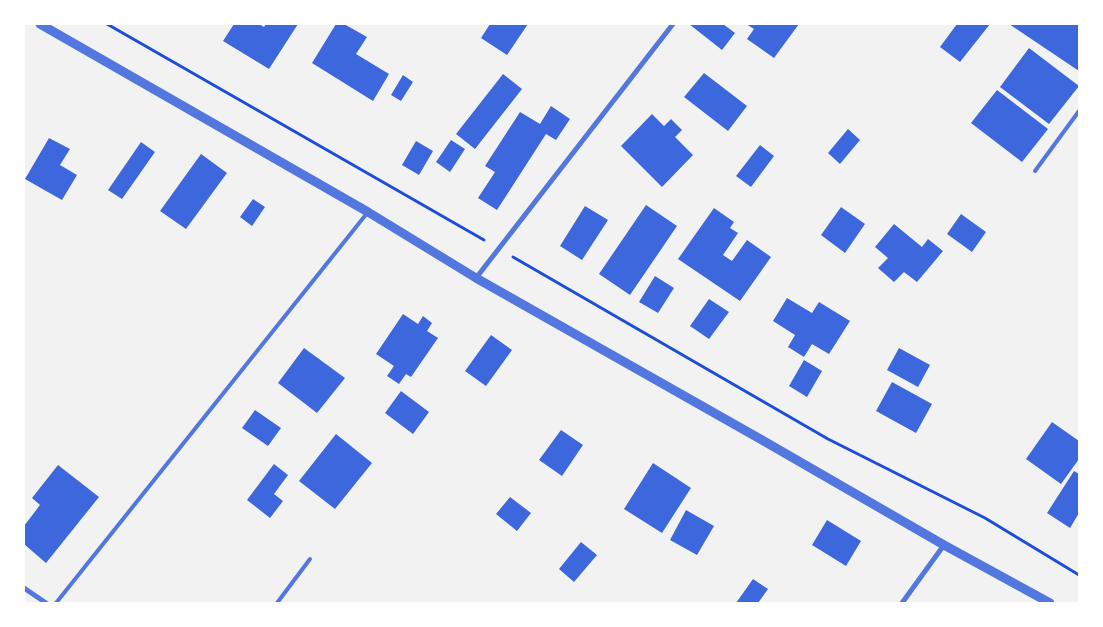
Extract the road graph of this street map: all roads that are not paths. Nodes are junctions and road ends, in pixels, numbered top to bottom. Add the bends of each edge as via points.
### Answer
1 (40, 24) edge
2 (673, 24) edge
3 (1079, 111) edge
4 (1035, 171) dead end
5 (368, 212) junction
6 (476, 278) junction
7 (944, 545) junction
8 (310, 559) dead end
9 (24, 588) edge
10 (46, 603) edge
11 (56, 603) edge
12 (278, 603) edge
13 (902, 603) edge
14 (1050, 603) edge

1 - 5 street
2 - 6 street
3 - 4 lane
5 - 6 street
5 - 11 lane
6 - 7 street
7 - 13 street
7 - 14 street
8 - 12 lane
9 - 10 street

